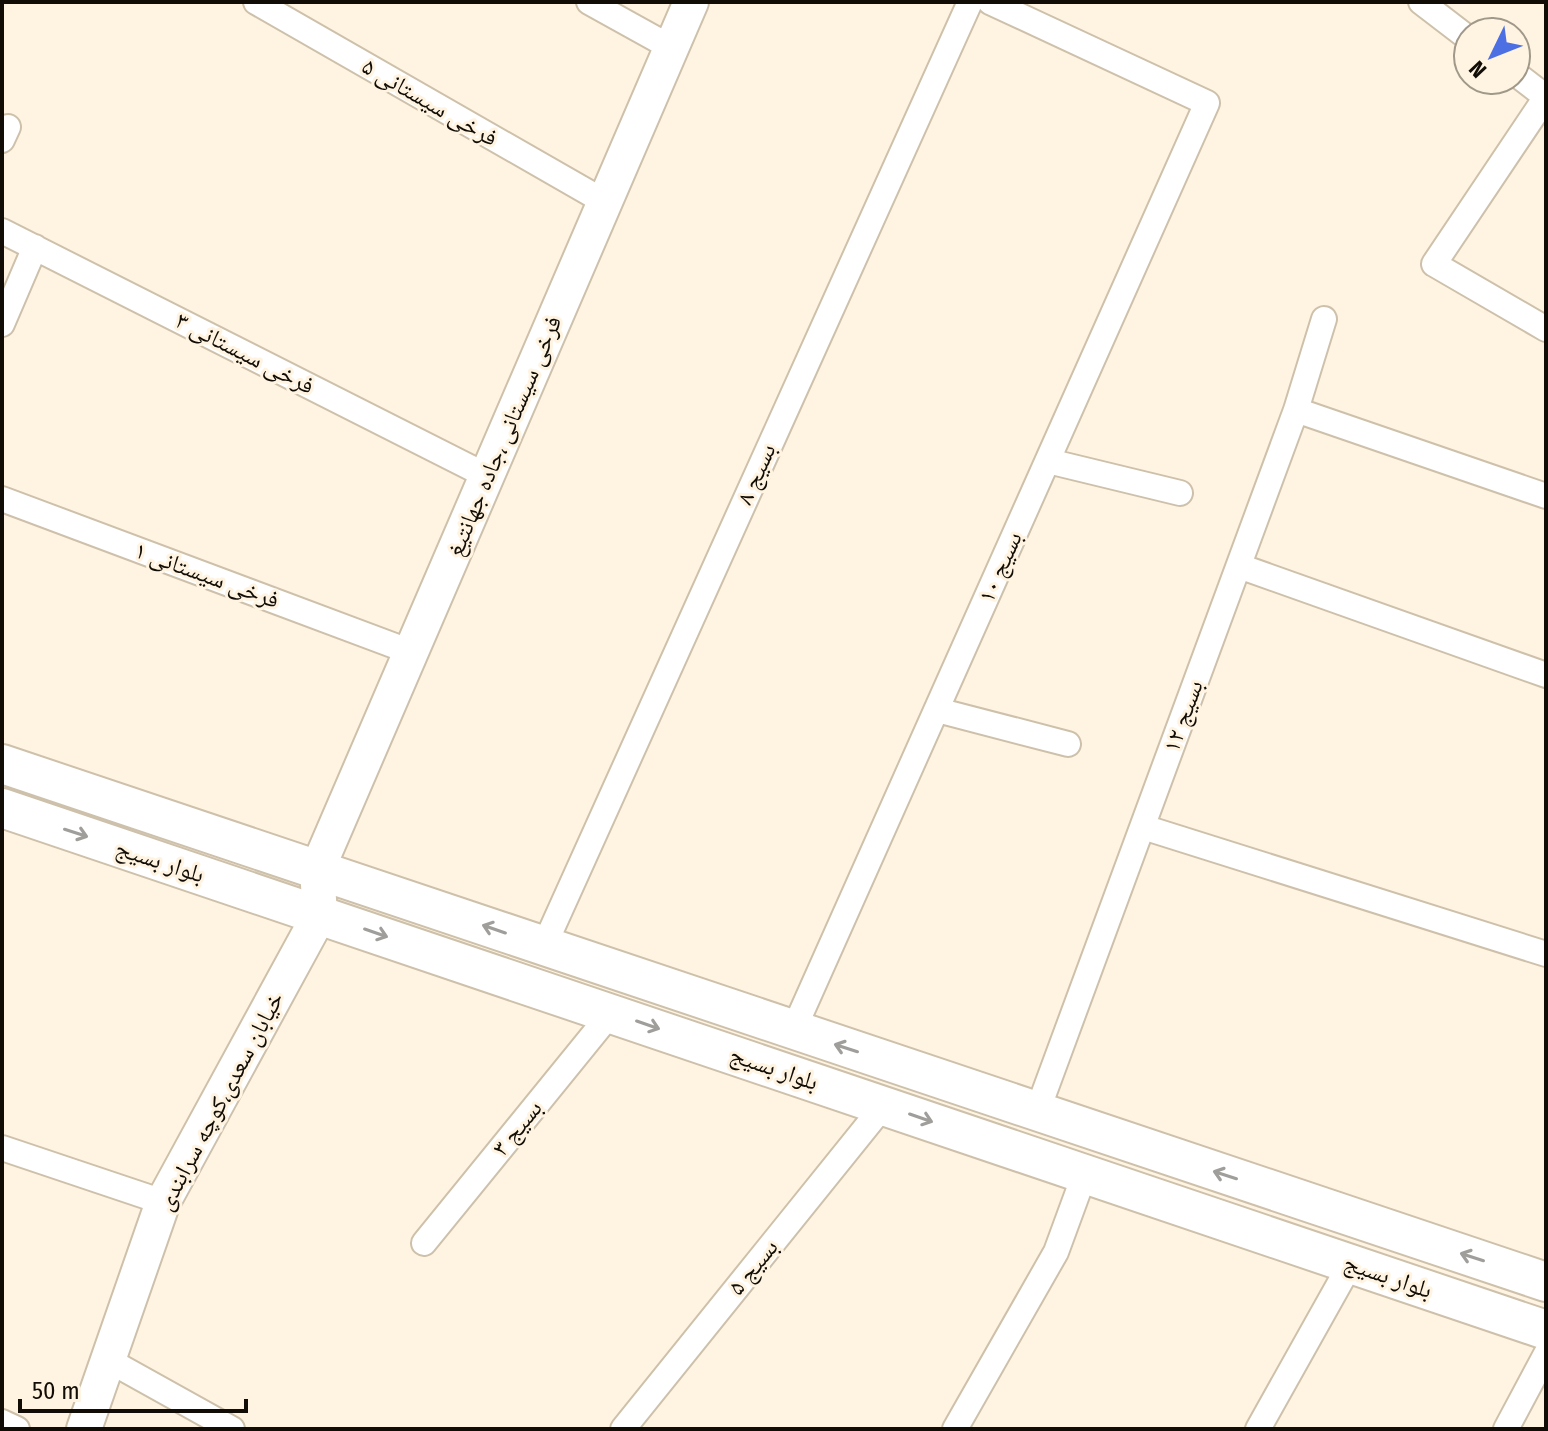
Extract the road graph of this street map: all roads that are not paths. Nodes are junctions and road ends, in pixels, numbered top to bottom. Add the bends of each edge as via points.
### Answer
1 (256, 2) edge
2 (589, 2) edge
3 (691, 2) edge
4 (970, 2) edge
5 (990, 2) edge
6 (1421, 2) edge
7 (1452, 26) edge
8 (672, 48) junction
9 (1546, 97) edge
10 (605, 202) junction
11 (2, 231) edge
12 (35, 247) junction
13 (1324, 319) dead end
14 (2, 324) edge
15 (1546, 329) edge
16 (1296, 410) junction
17 (1048, 461) junction
18 (487, 476) junction
19 (1180, 493) dead end
20 (1546, 496) edge
21 (2, 499) edge
22 (1239, 566) junction
23 (411, 652) junction
24 (1546, 675) edge
25 (937, 710) junction
26 (1068, 744) dead end
27 (2, 764) edge
28 (2, 808) edge
29 (1143, 827) junction
30 (317, 870) junction
31 (320, 914) junction
32 (544, 946) junction
33 (1546, 954) edge
34 (611, 1013) junction
35 (793, 1031) junction
36 (884, 1105) junction
37 (1037, 1112) junction
38 (2, 1148) edge
39 (1085, 1173) junction
40 (163, 1202) junction
41 (424, 1243) dead end
42 (1351, 1263) junction
43 (1546, 1282) edge
44 (1546, 1330) edge
45 (1546, 1354) edge
46 (108, 1360) junction
47 (2, 1422) edge
48 (17, 1429) edge
49 (84, 1429) edge
50 (232, 1429) edge
51 (623, 1429) edge
52 (955, 1429) edge
53 (1258, 1429) edge
54 (1506, 1429) edge

1 - 10 street, فرخی سیستانی ۵
2 - 8 street
3 - 8 street, فرخی سیستانی ،جاده جهانتیغ
4 - 32 street, بسیج ۸
5 - 17 street, بسیج ۱۰ via 1207,103
6 - 7 street
8 - 10 street, فرخی سیستانی ،جاده جهانتیغ
9 - 15 street via 1434,264
10 - 18 street, فرخی سیستانی ،جاده جهانتیغ
11 - 12 street, فرخی سیستانی ۳
12 - 14 street
12 - 18 street, فرخی سیستانی ۳
13 - 16 street, بسیج ۱۲
16 - 20 street
16 - 22 street, بسیج ۱۲
17 - 19 street
17 - 25 street, بسیج ۱۰
18 - 23 street, فرخی سیستانی ،جاده جهانتیغ
21 - 23 street, فرخی سیستانی ۱
22 - 24 street
22 - 29 street, بسیج ۱۲
23 - 30 street, فرخی سیستانی ،جاده جهانتیغ
25 - 26 street
25 - 35 street, بسیج ۱۰
27 - 30 main road, بلوار بسیج
28 -> 31 main road, بلوار بسیج
29 - 33 street
29 - 37 street, بسیج ۱۲
30 - 31 street
32 -> 30 main road, بلوار بسیج
31 -> 34 main road, بلوار بسیج
31 - 40 street, خیابان سعدی،کوچه سرابندی
32 - 35 main road, بلوار بسیج
34 -> 36 main road, بلوار بسیج
34 - 41 street, بسیج ۳
37 -> 35 main road, بلوار بسیج
36 -> 39 main road, بلوار بسیج
36 - 51 street, بسیج ۵
43 -> 37 main road, بلوار بسیج
38 - 40 street
39 - 42 main road, بلوار بسیج
39 - 52 street via 1056,1252
40 - 46 street, خیابان سعدی،کوچه سرابندی
42 - 44 main road, بلوار بسیج
42 - 53 street
45 - 54 street
46 - 49 street, خیابان سعدی،کوچه سرابندی
46 - 50 street
47 - 48 street

